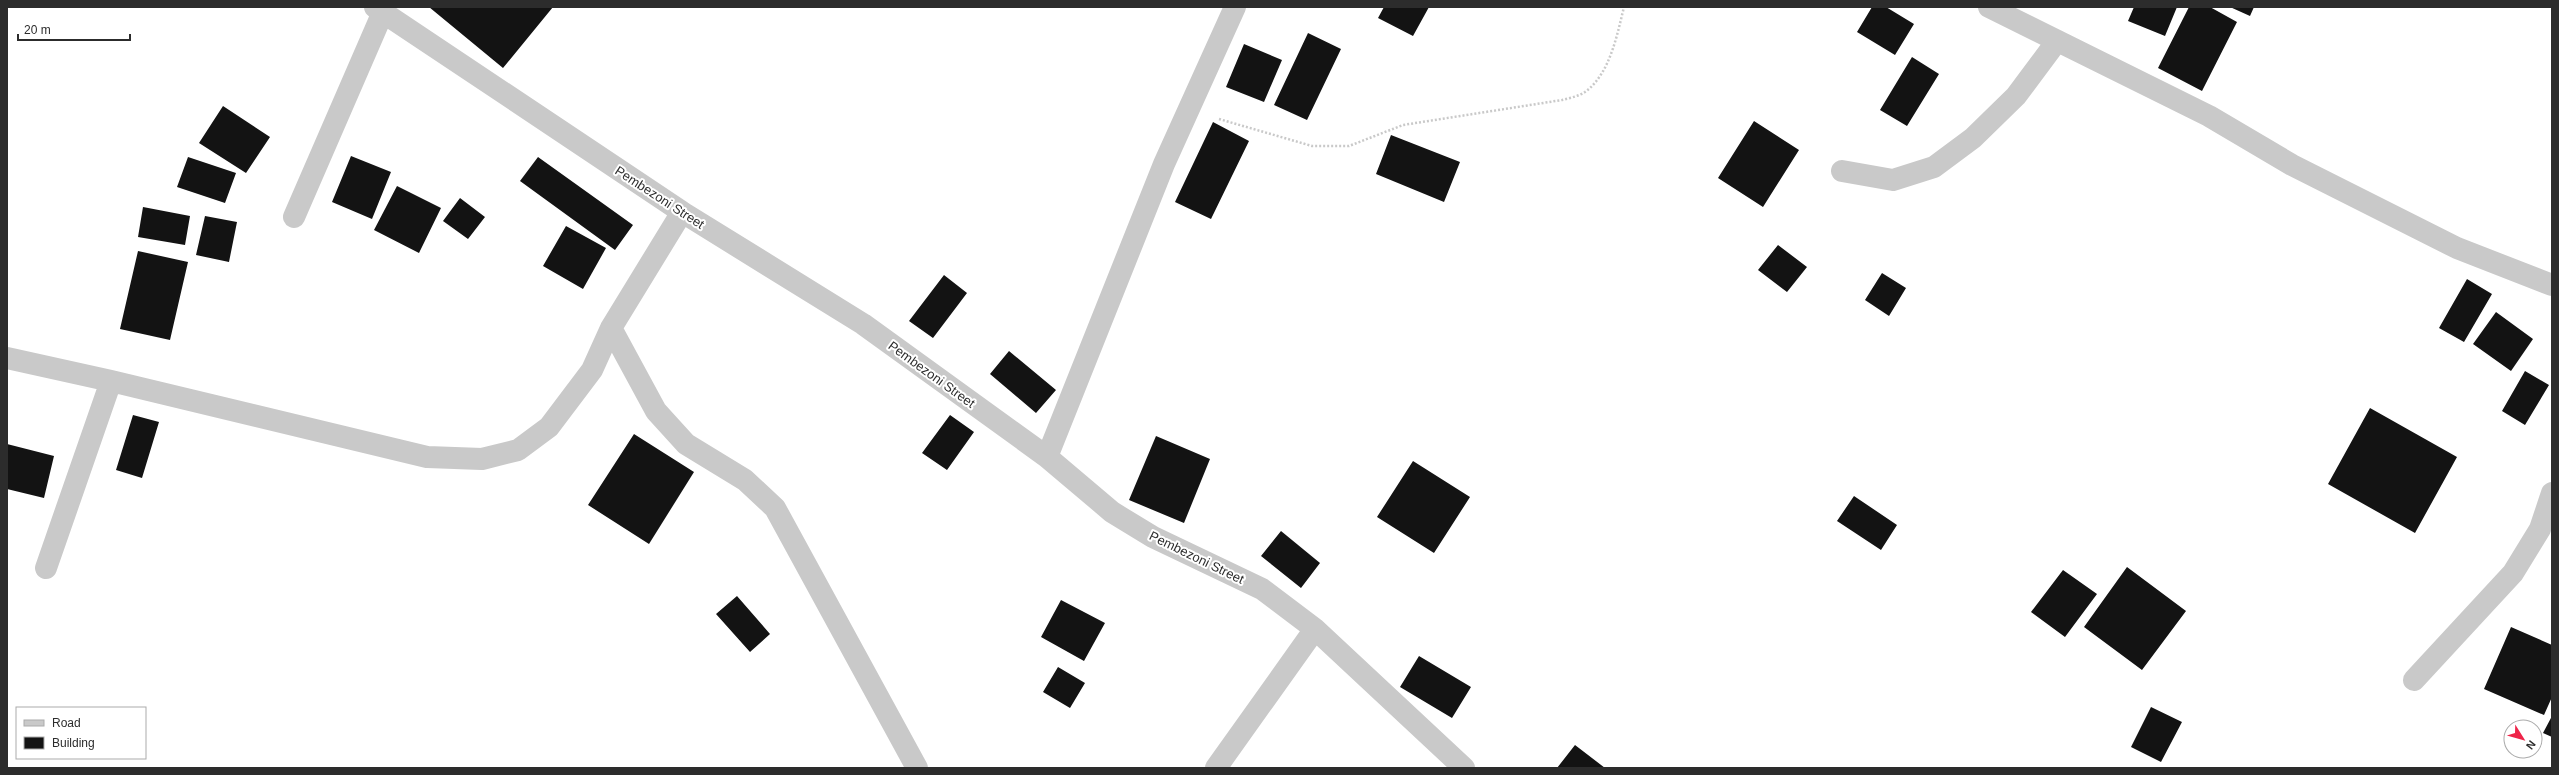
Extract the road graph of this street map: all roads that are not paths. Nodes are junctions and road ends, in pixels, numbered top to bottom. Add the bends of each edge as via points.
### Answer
1 (1235, 7) edge
2 (1989, 7) edge
3 (379, 10) edge
4 (2057, 41) junction
5 (1842, 171) dead end
6 (682, 212) junction
7 (294, 217) dead end
8 (2552, 285) edge
9 (611, 328) junction
10 (7, 358) edge
11 (111, 381) junction
12 (1047, 457) junction
13 (2552, 493) edge
14 (46, 568) dead end
15 (1315, 629) junction
16 (2414, 680) dead end
17 (917, 768) edge
18 (1216, 768) edge
19 (1464, 768) edge

1 - 12 street via 1161,171
2 - 4 street
3 - 6 street, Pembezoni Street
3 - 7 street
4 - 5 street via 2016,96 1973,138 1934,167 1893,180
4 - 8 street via 2209,116 2292,165 2457,248
6 - 9 street
6 - 12 street, Pembezoni Street via 862,324
9 - 11 street via 592,370 549,427 518,450 482,459 427,457
9 - 17 street via 656,411 686,444 745,480 775,508
10 - 11 street
11 - 14 street
12 - 15 street, Pembezoni Street via 1112,512 1153,537 1262,589
13 - 16 street via 2540,528 2513,573
15 - 18 street
15 - 19 street, Pembezoni Street

